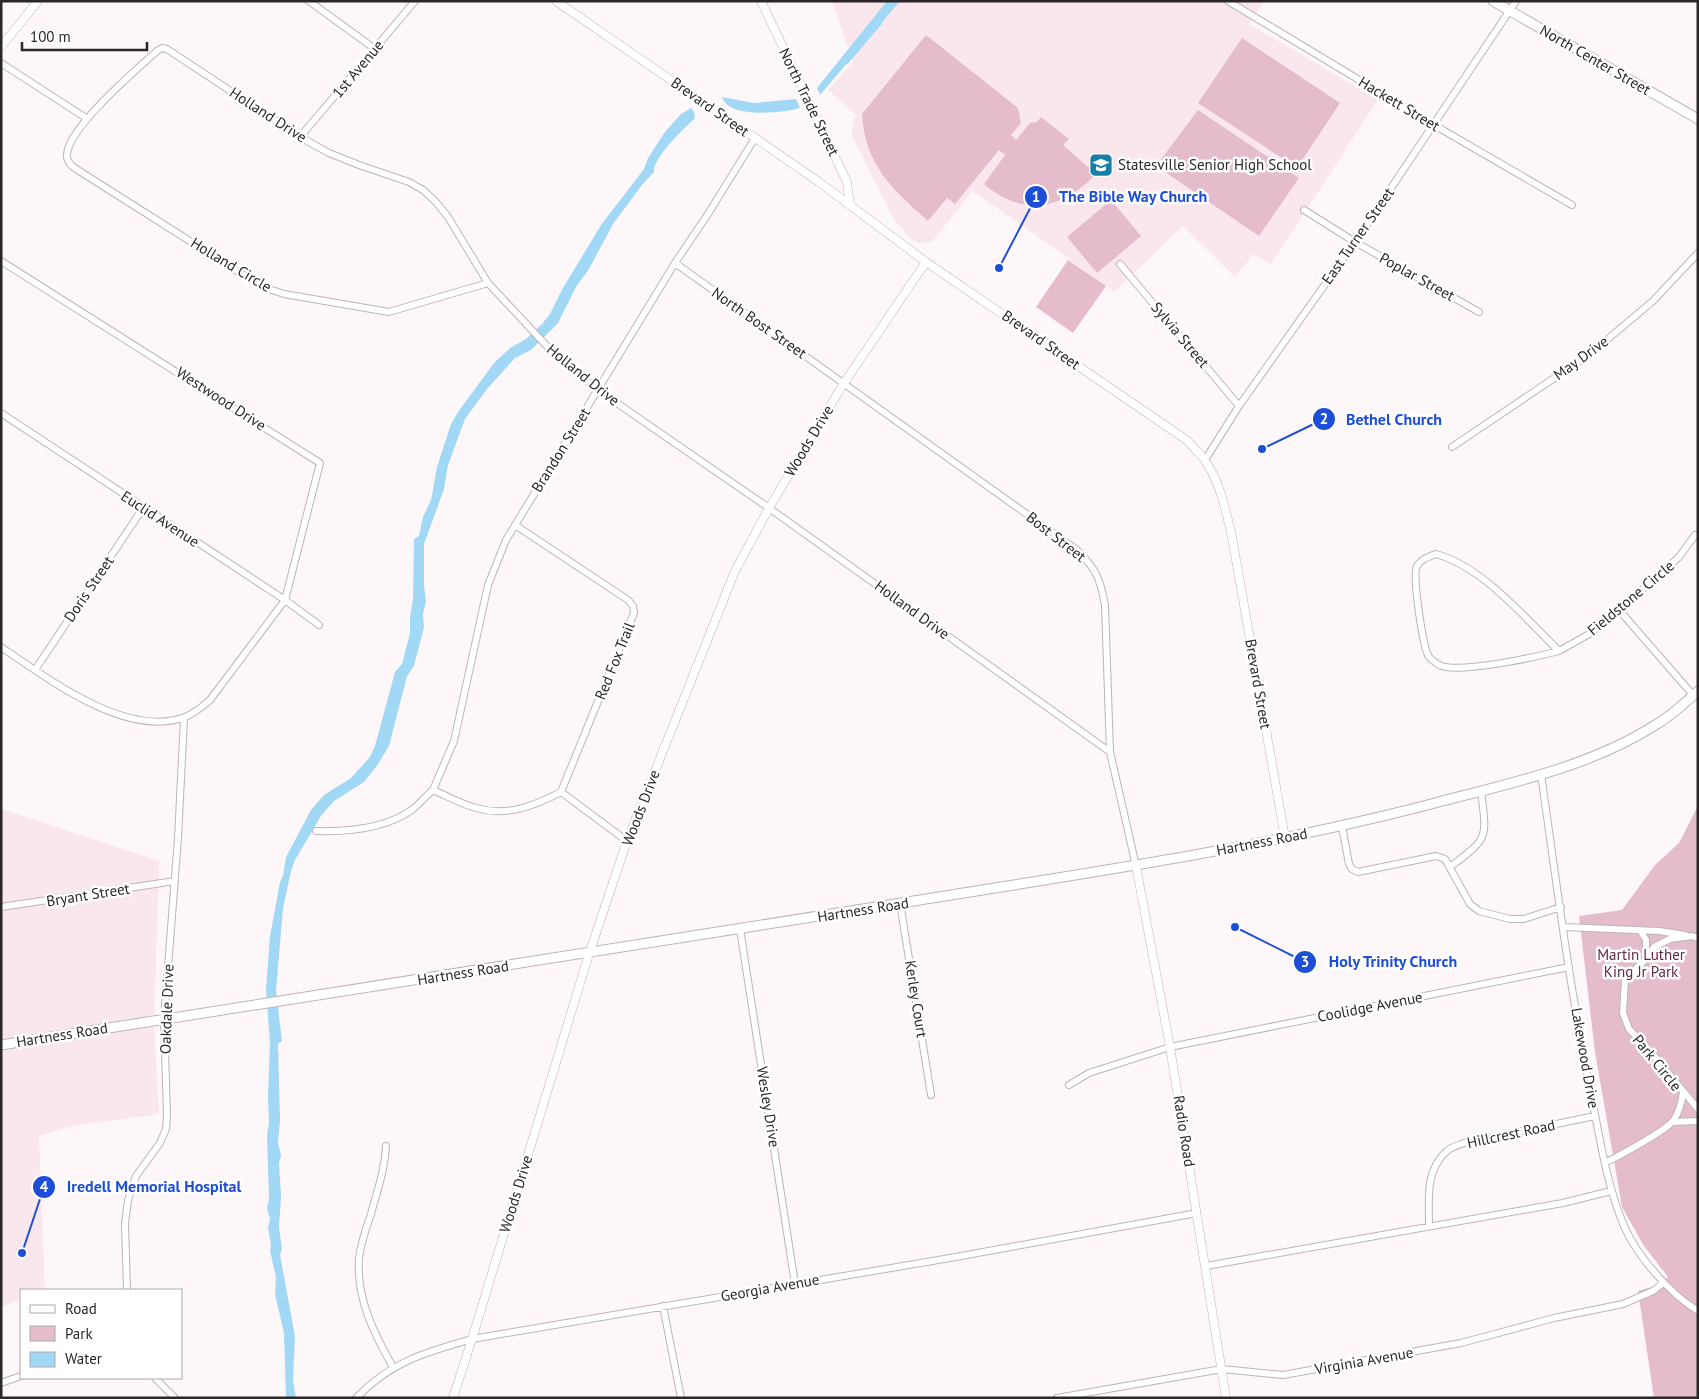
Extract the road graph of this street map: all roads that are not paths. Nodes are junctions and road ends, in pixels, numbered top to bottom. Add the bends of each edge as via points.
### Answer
1 (38, 1) edge
2 (309, 1) edge
3 (415, 1) edge
4 (556, 1) edge
5 (760, 1) edge
6 (1228, 1) edge
7 (1493, 1) edge
8 (1516, 1) edge
9 (1510, 11) junction
10 (1, 47) edge
11 (375, 49) junction
12 (1, 63) edge
13 (86, 118) junction
14 (1698, 118) edge
15 (1434, 125) junction
16 (300, 136) junction
17 (755, 138) junction
18 (850, 205) junction
19 (1572, 205) dead end
20 (1304, 210) dead end
21 (1355, 242) junction
22 (1698, 253) edge
23 (1, 261) edge
24 (675, 262) junction
25 (926, 262) junction
26 (1120, 264) dead end
27 (488, 283) junction
28 (1479, 312) dead end
29 (844, 383) junction
30 (598, 390) junction
31 (1239, 406) junction
32 (1, 413) edge
33 (1452, 447) dead end
34 (1204, 460) junction
35 (143, 508) junction
36 (769, 508) junction
37 (516, 525) junction
38 (1695, 535) dead end
39 (284, 600) junction
40 (1619, 610) junction
41 (318, 625) dead end
42 (1, 646) edge
43 (1559, 651) junction
44 (35, 670) junction
45 (1695, 693) edge
46 (184, 718) junction
47 (1110, 752) junction
48 (1541, 774) junction
49 (433, 790) junction
50 (1481, 791) junction
51 (561, 792) junction
52 (1342, 826) junction
53 (316, 831) dead end
54 (1285, 838) junction
55 (627, 842) junction
56 (1136, 866) junction
57 (1450, 867) junction
58 (175, 881) junction
59 (900, 903) junction
60 (1, 907) edge
61 (1561, 907) junction
62 (1564, 927) junction
63 (740, 930) junction
64 (1640, 930) junction
65 (1695, 937) edge
66 (588, 954) junction
67 (1646, 959) junction
68 (1569, 968) junction
69 (164, 1019) junction
70 (1, 1045) edge
71 (1170, 1047) junction
72 (1069, 1085) dead end
73 (1683, 1091) junction
74 (932, 1095) dead end
75 (1698, 1109) edge
76 (1595, 1116) junction
77 (1698, 1121) edge
78 (1672, 1122) junction
79 (386, 1146) dead end
80 (1605, 1164) junction
81 (1611, 1191) junction
82 (1197, 1213) junction
83 (1429, 1225) junction
84 (1206, 1266) junction
85 (1663, 1283) junction
86 (795, 1284) junction
87 (127, 1289) edge
88 (663, 1306) junction
89 (1698, 1311) edge
90 (472, 1339) junction
91 (393, 1367) junction
92 (1222, 1369) junction
93 (20, 1376) edge
94 (156, 1379) edge
95 (1, 1383) edge
96 (175, 1398) edge
97 (356, 1398) edge
98 (453, 1398) edge
99 (681, 1398) edge
100 (1057, 1398) edge
101 (1226, 1398) edge

1 - 10 street
2 - 11 street
3 - 11 street, 1st Avenue
4 - 17 street, Brevard Street
5 - 18 street, North Trade Street via 847,182
6 - 15 street, Hackett Street
7 - 9 main road, North Center Street
8 - 9 street, East Turner Street
9 - 14 main road, North Center Street
9 - 15 street, East Turner Street
11 - 16 street, 1st Avenue
12 - 13 street
13 - 16 street, Holland Drive via 162,48
13 - 27 street, Holland Circle via 66,155 73,167 269,289 389,312
15 - 19 street, Hackett Street
15 - 21 street, East Turner Street
16 - 27 street, Holland Drive via 329,153 423,190 448,218
17 - 18 street, Brevard Street
17 - 24 street, Brandon Street
18 - 25 street, Brevard Street
20 - 21 street, Poplar Street
21 - 28 street, Poplar Street
21 - 31 street, East Turner Street
22 - 33 street, May Drive via 1652,301 1590,354
23 - 39 street, Westwood Drive via 320,463
24 - 29 street, North Bost Street
24 - 30 street, Brandon Street
25 - 29 street, Woods Drive
25 - 34 street, Brevard Street via 1188,441
26 - 31 street, Sylvia Street
27 - 30 street, Holland Drive via 558,358
29 - 36 street, Woods Drive
29 - 47 street, Bost Street via 1077,550 1092,565 1101,584 1105,604
30 - 36 street, Holland Drive
30 - 37 street, Brandon Street
31 - 34 street, East Turner Street
32 - 35 street, Euclid Avenue
34 - 54 street, Brevard Street via 1217,484 1230,528
35 - 39 street, Euclid Avenue
35 - 44 street, Doris Street
36 - 47 street, Holland Drive
36 - 55 street, Woods Drive via 735,571
37 - 49 street, Brandon Street via 499,555 488,586 454,741
37 - 51 street, Red Fox Trail via 633,606 634,613
38 - 40 street, Fieldstone Circle via 1679,557
39 - 41 street, Euclid Avenue
39 - 46 street via 210,700
40 - 43 street, Fieldstone Circle via 1591,633
40 - 45 street
42 - 44 street
43 - 43 street, Fieldstone Circle via 1486,580 1436,554 1425,558 1417,567 1415,579 1424,644 1429,657 1440,666 1480,666
44 - 46 street via 96,705 129,719 157,722
45 - 48 main road, Hartness Road via 1660,722 1623,744 1583,762
46 - 58 street, Oakdale Drive
47 - 56 street, Bost Street
48 - 50 main road, Hartness Road
48 - 61 street, Lakewood Drive
49 - 51 street via 476,808 514,811 536,805
49 - 53 street via 412,809 387,823 360,830
50 - 52 main road, Hartness Road
50 - 57 street via 1484,836 1477,846
51 - 55 street
52 - 54 main road, Hartness Road
52 - 57 street via 1350,864 1358,872 1436,856 1445,859
54 - 56 main road, Hartness Road
55 - 66 street, Woods Drive
56 - 59 main road, Hartness Road
56 - 71 street, Radio Road
57 - 61 street via 1470,904 1479,911 1524,919
58 - 60 street, Bryant Street
58 - 69 street, Oakdale Drive
59 - 63 main road, Hartness Road
59 - 74 street, Kerley Court
61 - 62 street, Lakewood Drive
62 - 64 street
62 - 68 street, Lakewood Drive
63 - 66 main road, Hartness Road
63 - 86 street, Wesley Drive
64 - 65 street
64 - 67 street via 1646,940
65 - 67 street, Park Circle via 1670,939 1654,947
66 - 69 main road, Hartness Road
66 - 90 street, Woods Drive
67 - 73 street, Park Circle via 1625,979 1623,1013 1629,1029
68 - 71 street, Coolidge Avenue
68 - 76 street, Lakewood Drive
69 - 70 main road, Hartness Road
69 - 87 street, Oakdale Drive via 168,1115 160,1143 136,1176 128,1200 125,1224
71 - 72 street, Coolidge Avenue via 1089,1073
71 - 82 street, Radio Road
73 - 75 street
73 - 78 street, Park Circle
76 - 80 street, Lakewood Drive
76 - 83 street, Hillcrest Road via 1464,1143 1448,1150 1435,1164 1430,1181
77 - 78 street
78 - 80 street
79 - 91 street via 386,1163 359,1260 366,1309 377,1339
80 - 81 street, Lakewood Drive
81 - 83 street via 1563,1203
81 - 85 street, Lakewood Drive via 1625,1228
82 - 84 street, Radio Road
82 - 86 street, Georgia Avenue
83 - 84 street
84 - 92 street, Radio Road
85 - 89 street, Lakewood Drive
85 - 92 street, Virginia Avenue via 1623,1304 1554,1318 1461,1343 1283,1374
86 - 88 street, Georgia Avenue
88 - 90 street, Georgia Avenue
88 - 99 street
90 - 91 street, Georgia Avenue via 430,1351
90 - 98 street, Woods Drive
91 - 97 street, Georgia Avenue
92 - 100 street, Virginia Avenue
92 - 101 street, Radio Road
93 - 95 street
94 - 96 street

